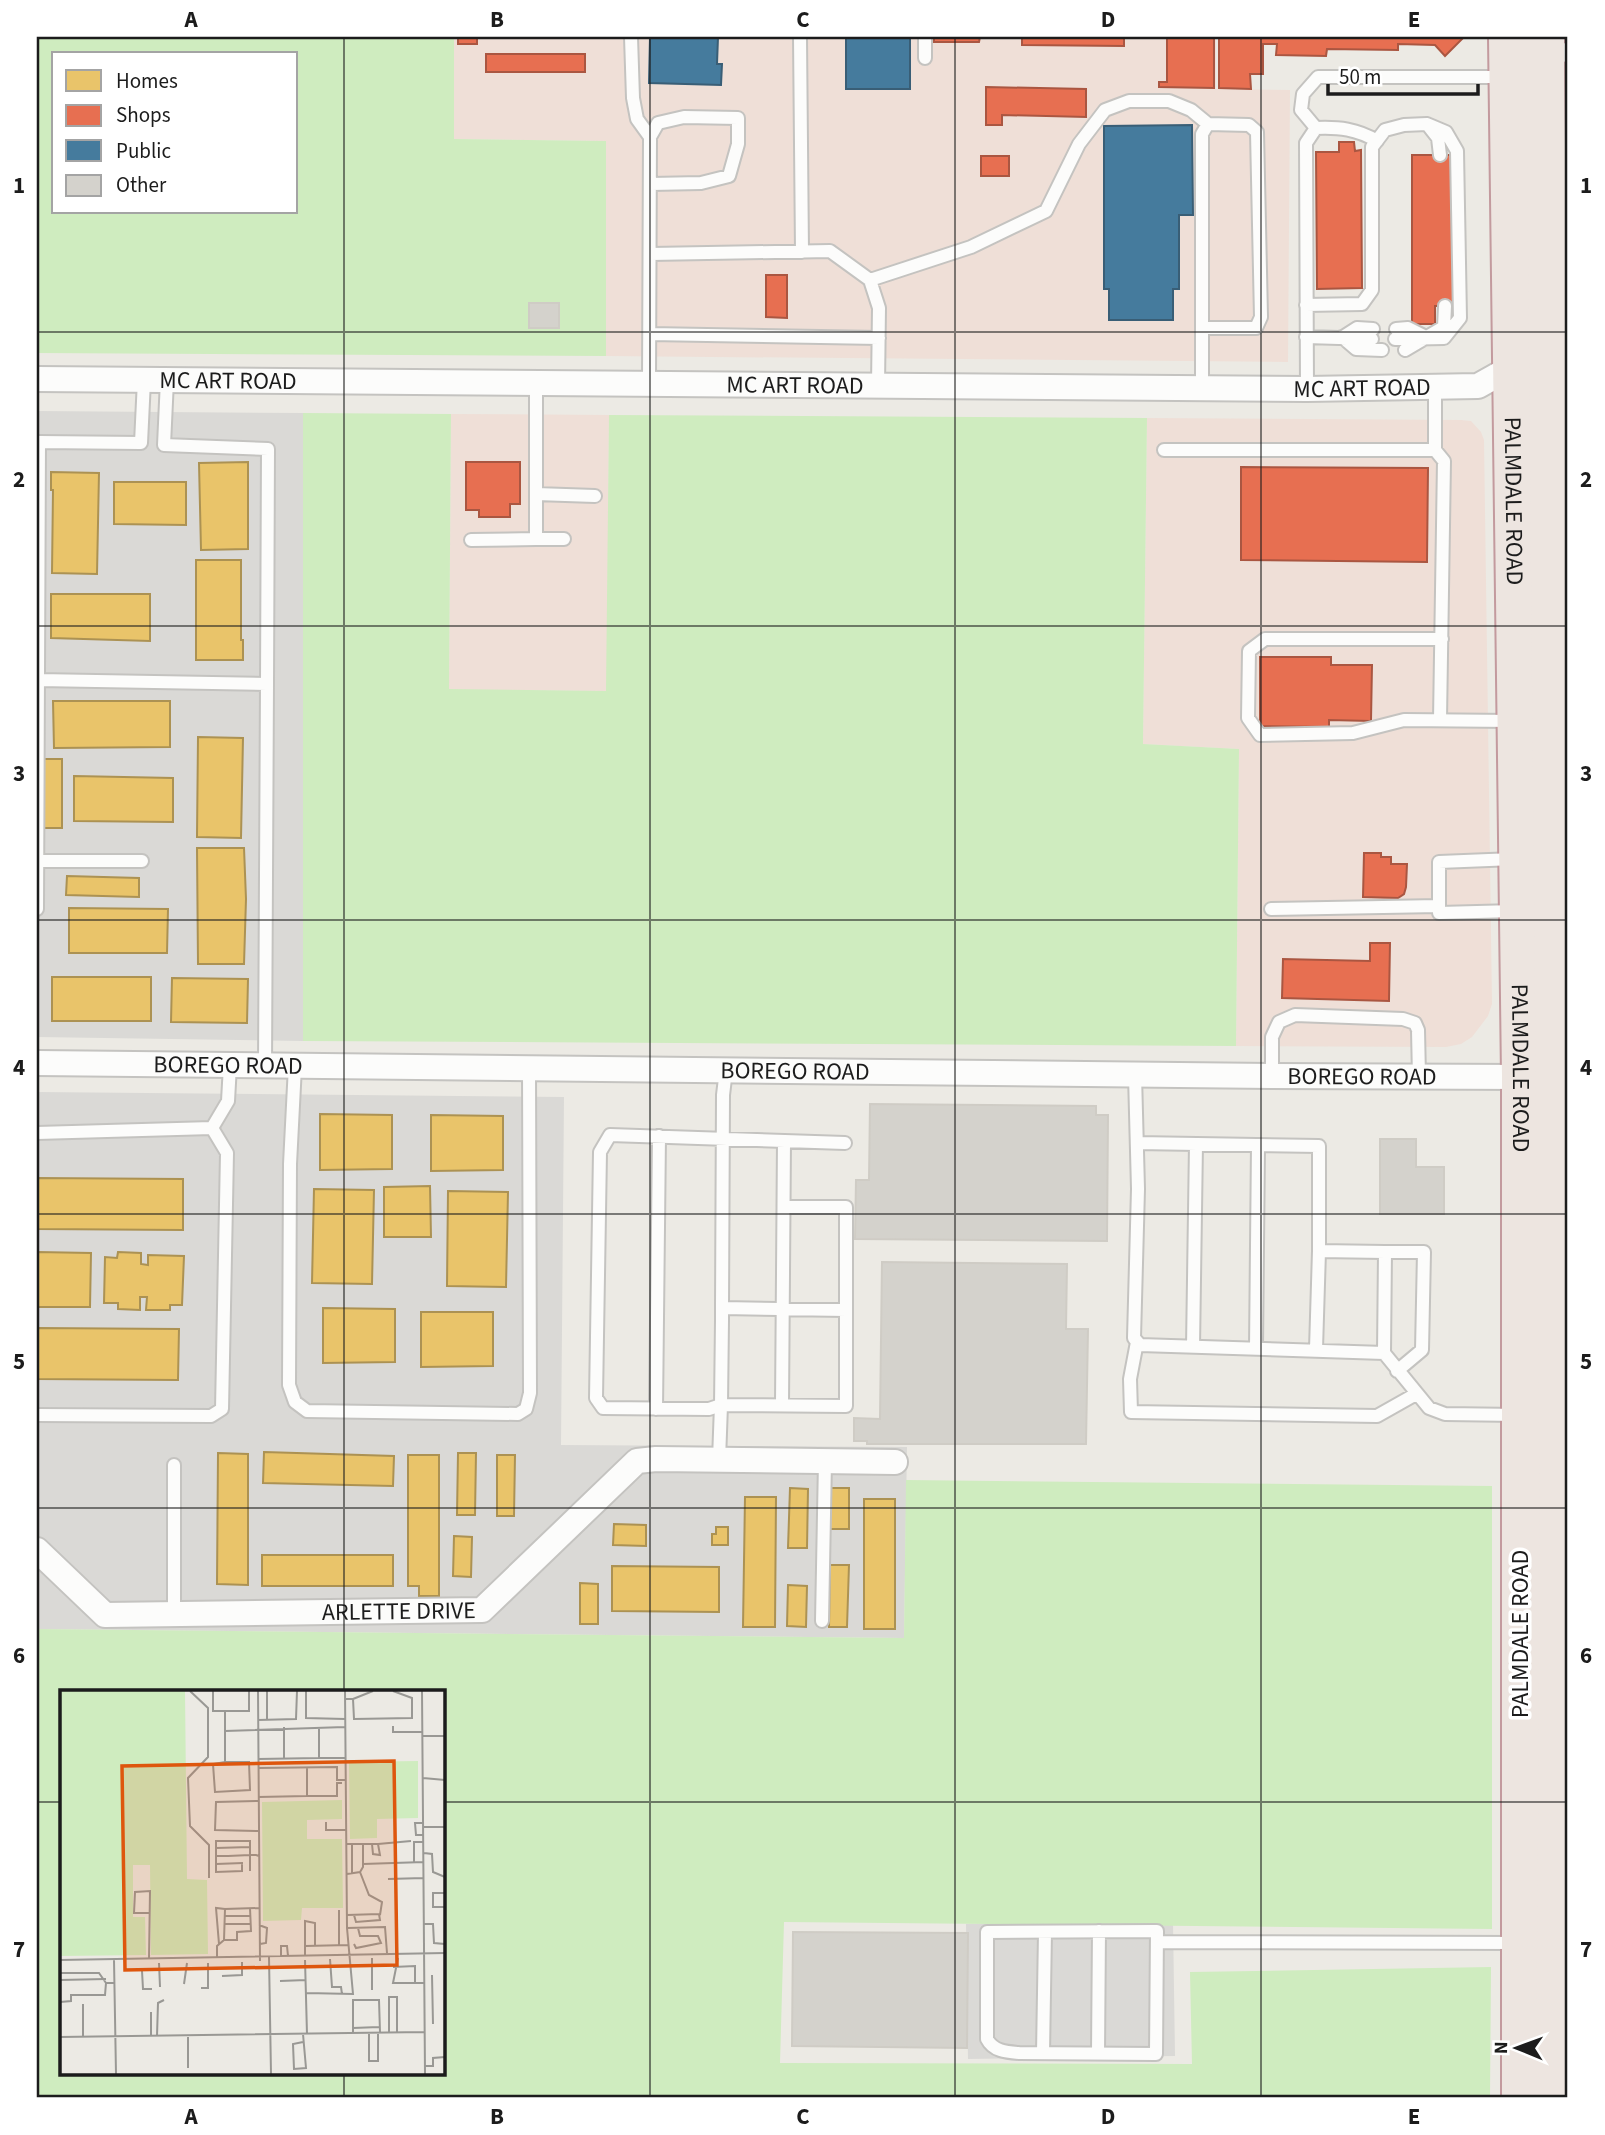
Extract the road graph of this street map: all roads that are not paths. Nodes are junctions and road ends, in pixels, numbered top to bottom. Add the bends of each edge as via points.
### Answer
1 (631, 37) edge
2 (800, 37) edge
3 (925, 37) edge
4 (1508, 37) edge
5 (1545, 37) edge
6 (1568, 48) edge
7 (925, 58) dead end
8 (1527, 79) junction
9 (1208, 124) junction
10 (1427, 124) junction
11 (1316, 128) junction
12 (650, 137) junction
13 (1377, 141) junction
14 (1440, 155) dead end
15 (651, 184) junction
16 (802, 252) junction
17 (651, 254) junction
18 (870, 280) junction
19 (1306, 305) junction
20 (1445, 306) dead end
21 (1203, 328) junction
22 (650, 334) junction
23 (1373, 334) dead end
24 (1396, 334) dead end
25 (1306, 337) junction
26 (1342, 337) junction
27 (879, 338) junction
28 (1428, 338) junction
29 (1382, 350) dead end
30 (1405, 350) dead end
31 (1553, 356) junction
32 (1512, 367) junction
33 (37, 379) edge
34 (155, 380) junction
35 (536, 383) junction
36 (649, 383) junction
37 (878, 385) junction
38 (1435, 386) junction
39 (1307, 389) junction
40 (1202, 390) junction
41 (1164, 450) dead end
42 (1435, 450) junction
43 (536, 494) junction
44 (595, 496) dead end
45 (536, 539) junction
46 (564, 539) dead end
47 (471, 540) dead end
48 (1442, 639) junction
49 (38, 680) edge
50 (267, 684) junction
51 (1440, 720) junction
52 (1546, 720) edge
53 (1518, 859) junction
54 (37, 861) edge
55 (142, 861) dead end
56 (37, 909) edge
57 (1271, 909) dead end
58 (1439, 909) junction
59 (1519, 911) junction
60 (1547, 1006) edge
61 (37, 1063) edge
62 (230, 1065) junction
63 (265, 1066) junction
64 (295, 1066) junction
65 (529, 1068) junction
66 (726, 1070) junction
67 (1135, 1075) junction
68 (1272, 1076) junction
69 (1419, 1077) junction
70 (1538, 1077) junction
71 (212, 1128) junction
72 (37, 1133) edge
73 (659, 1136) junction
74 (723, 1138) junction
75 (784, 1141) junction
76 (845, 1143) dead end
77 (1137, 1143) junction
78 (1196, 1144) junction
79 (1258, 1145) junction
80 (784, 1207) junction
81 (1562, 1217) edge
82 (1319, 1251) junction
83 (1385, 1252) junction
84 (1562, 1303) edge
85 (722, 1308) junction
86 (783, 1309) junction
87 (846, 1310) junction
88 (1137, 1342) junction
89 (1193, 1347) junction
90 (1256, 1348) junction
91 (1316, 1349) junction
92 (1384, 1353) junction
93 (1397, 1371) junction
94 (1416, 1394) junction
95 (721, 1405) junction
96 (782, 1405) junction
97 (656, 1409) junction
98 (37, 1415) edge
99 (1520, 1415) junction
100 (719, 1460) junction
101 (825, 1461) junction
102 (895, 1462) dead end
103 (174, 1465) dead end
104 (1563, 1480) edge
105 (37, 1550) edge
106 (174, 1614) junction
107 (822, 1621) dead end
108 (1563, 1650) edge
109 (1562, 1821) edge
110 (1562, 1866) edge
111 (1099, 1931) junction
112 (1045, 1932) junction
113 (1157, 1942) junction
114 (1521, 1943) junction
115 (1561, 2010) edge
116 (1043, 2053) junction
117 (1098, 2053) junction
118 (1521, 2098) edge
119 (1555, 2098) edge

1 - 12 lane via 633,98 637,119
2 - 16 lane
3 - 7 lane
4 - 8 highway, PALMDALE ROAD
5 - 8 highway, PALMDALE ROAD
6 - 8 lane
8 - 11 lane via 1318,78 1303,94 1301,110
8 - 31 highway, PALMDALE ROAD via 1552,198
8 - 32 highway, PALMDALE ROAD
9 - 18 lane via 1169,101 1129,101 1105,110 1079,144 1046,211 971,247
9 - 21 lane via 1202,134
9 - 21 lane via 1249,125 1257,132 1261,317 1256,328
10 - 13 lane via 1385,130
10 - 14 lane via 1438,138
10 - 28 lane via 1446,132 1457,151 1460,318 1444,338
11 - 13 lane via 1361,132
11 - 19 lane via 1307,143
12 - 15 lane
12 - 15 lane via 658,122 684,117 738,118 738,144 729,176 701,183
13 - 19 lane via 1372,147 1372,290 1362,304
15 - 17 lane
16 - 17 lane
16 - 18 lane via 830,251
17 - 22 lane
18 - 27 lane via 879,308
19 - 25 lane
20 - 28 lane via 1444,327
21 - 40 lane
22 - 27 lane
22 - 36 lane
23 - 26 lane
24 - 28 lane via 1408,328
25 - 26 lane
25 - 39 lane
26 - 29 lane via 1356,349
27 - 37 lane
28 - 30 lane
31 - 32 street, MC ART ROAD
31 - 52 highway, PALMDALE ROAD via 1554,524
32 - 38 street, MC ART ROAD via 1478,386
32 - 52 highway, PALMDALE ROAD
33 - 34 street, MC ART ROAD
34 - 35 street, MC ART ROAD
34 - 49 lane via 141,443 39,442
34 - 50 lane via 164,445 268,449
35 - 36 street, MC ART ROAD
35 - 43 lane
36 - 37 street, MC ART ROAD
37 - 40 street, MC ART ROAD
38 - 39 street, MC ART ROAD
38 - 42 lane
39 - 40 street, MC ART ROAD
41 - 42 lane
42 - 48 lane via 1444,461
43 - 44 lane
43 - 45 lane
45 - 46 lane
45 - 47 lane
48 - 51 lane
48 - 51 lane via 1265,639 1249,651 1248,718 1260,735 1353,733 1404,720
49 - 50 lane
49 - 54 lane
50 - 63 lane
51 - 52 lane
52 - 53 highway, PALMDALE ROAD
52 - 60 highway, PALMDALE ROAD
53 - 58 lane via 1439,862
53 - 59 highway, PALMDALE ROAD
54 - 55 lane
54 - 56 lane
57 - 58 lane
58 - 59 lane
59 - 60 highway, PALMDALE ROAD
60 - 70 highway, PALMDALE ROAD
61 - 62 street, BOREGO ROAD
62 - 63 street, BOREGO ROAD
62 - 71 lane via 228,1101
63 - 64 street, BOREGO ROAD
64 - 65 street, BOREGO ROAD
64 - 65 lane via 289,1316 289,1385 295,1402 307,1410 518,1414 526,1409 530,1393
65 - 66 street, BOREGO ROAD
66 - 67 street, BOREGO ROAD
66 - 74 lane
67 - 68 street, BOREGO ROAD
67 - 77 lane
68 - 69 street, BOREGO ROAD
68 - 69 lane via 1272,1037 1279,1022 1295,1015 1415,1023
69 - 70 street, BOREGO ROAD
70 - 81 highway, PALMDALE ROAD
70 - 99 highway, PALMDALE ROAD
71 - 72 lane
71 - 98 lane via 227,1153 222,1409 211,1416
73 - 74 lane
73 - 97 lane
73 - 97 lane via 610,1135 600,1152 596,1398 603,1408
74 - 75 lane
74 - 85 lane
75 - 76 lane
75 - 80 lane
77 - 78 lane
77 - 88 lane
78 - 79 lane
78 - 89 lane
79 - 82 lane via 1319,1146
79 - 90 lane
80 - 86 lane
80 - 87 lane via 846,1208
81 - 84 highway, PALMDALE ROAD
82 - 83 lane
82 - 91 lane
83 - 92 lane
83 - 93 lane via 1424,1252 1422,1350
84 - 104 highway, PALMDALE ROAD
85 - 86 lane
85 - 95 lane
86 - 87 lane
86 - 96 lane
87 - 96 lane via 846,1405
88 - 89 lane
88 - 94 lane via 1130,1379 1131,1412 1377,1416
89 - 90 lane
90 - 91 lane
91 - 92 lane
92 - 93 lane
93 - 94 lane
94 - 99 lane via 1429,1408 1445,1414
95 - 96 lane
95 - 97 lane
95 - 100 lane
99 - 114 highway, PALMDALE ROAD
100 - 101 street, ARLETTE DRIVE
100 - 106 street, ARLETTE DRIVE via 637,1461 482,1610
101 - 102 street, ARLETTE DRIVE
101 - 107 lane
103 - 106 lane
104 - 108 highway, PALMDALE ROAD
105 - 106 street, ARLETTE DRIVE via 105,1615
108 - 109 highway, PALMDALE ROAD
109 - 110 highway, PALMDALE ROAD
110 - 115 highway, PALMDALE ROAD
111 - 112 lane
111 - 113 lane via 1157,1931
111 - 117 lane
112 - 116 lane
112 - 116 lane via 987,1932 987,2039 1000,2050
113 - 114 lane
113 - 117 lane via 1156,2054
114 - 118 highway, PALMDALE ROAD
115 - 119 highway, PALMDALE ROAD
116 - 117 lane

